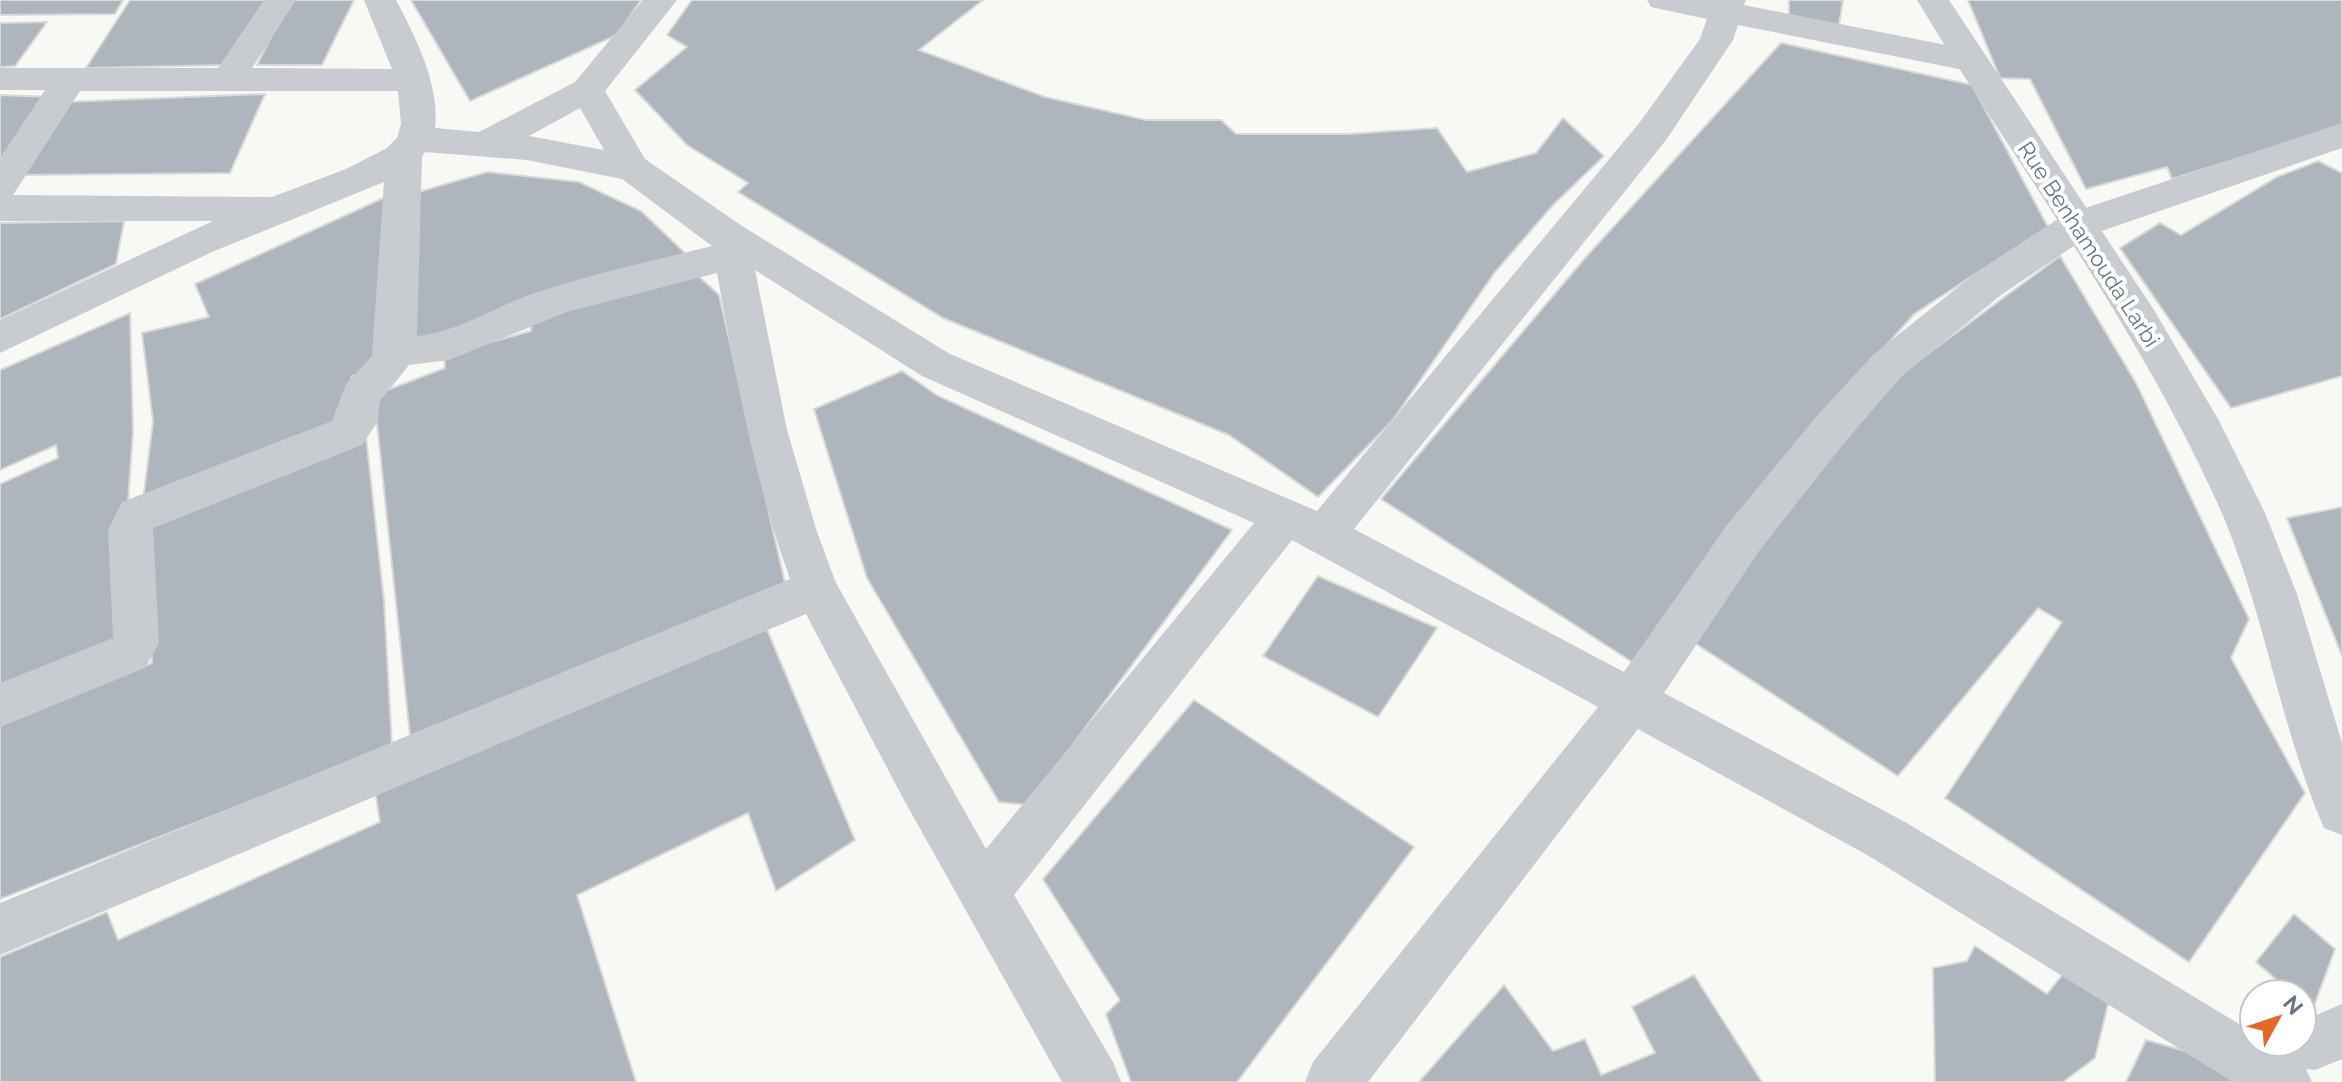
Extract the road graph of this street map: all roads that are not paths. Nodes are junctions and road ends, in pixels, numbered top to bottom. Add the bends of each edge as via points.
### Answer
1 (280, 0) edge
2 (380, 0) edge
3 (661, 0) edge
4 (1663, 0) edge
5 (1933, 0) edge
6 (1728, 7) edge
7 (1969, 60) junction
8 (0, 79) edge
9 (70, 79) junction
10 (228, 79) junction
11 (412, 80) junction
12 (587, 90) junction
13 (2342, 135) edge
14 (487, 143) junction
15 (410, 146) junction
16 (632, 168) junction
17 (0, 186) edge
18 (0, 208) edge
19 (280, 208) junction
20 (2077, 225) junction
21 (730, 245) junction
22 (0, 338) edge
23 (395, 338) junction
24 (1304, 526) junction
25 (816, 589) junction
26 (1633, 699) junction
27 (0, 705) edge
28 (2342, 811) edge
29 (984, 892) junction
30 (0, 929) edge
31 (2179, 1016) junction
32 (2342, 1031) edge
33 (2238, 1032) edge
34 (2318, 1042) edge
35 (1093, 1082) edge
36 (1333, 1082) edge
37 (2284, 1082) edge

1 - 10 street
2 - 11 street
3 - 12 street
4 - 6 street
5 - 7 street, Rue Benhamouda Larbi
6 - 7 street
6 - 24 street via 1716,40 1653,131
7 - 20 street, Rue Benhamouda Larbi
8 - 9 street
9 - 10 street
9 - 17 street
10 - 11 street
11 - 15 street via 417,106
12 - 14 street
12 - 16 street
13 - 20 street
14 - 15 street
14 - 16 street
15 - 19 street via 372,172
15 - 23 street
16 - 21 street
18 - 19 street
19 - 22 street
20 - 26 street via 1987,285 1887,366 1743,538
20 - 28 street, Rue Benhamouda Larbi via 2131,302 2204,432 2263,562 2320,756
21 - 23 street via 426,350 407,350
21 - 24 street via 936,365
21 - 25 street via 766,430
23 - 27 street via 391,362 360,395 356,423 347,433 137,515 130,530 136,643 129,653
24 - 26 street
24 - 29 street
25 - 29 street
25 - 30 street
26 - 31 street via 1887,839
26 - 36 street
29 - 35 street
31 - 33 street
31 - 37 street
32 - 34 street

